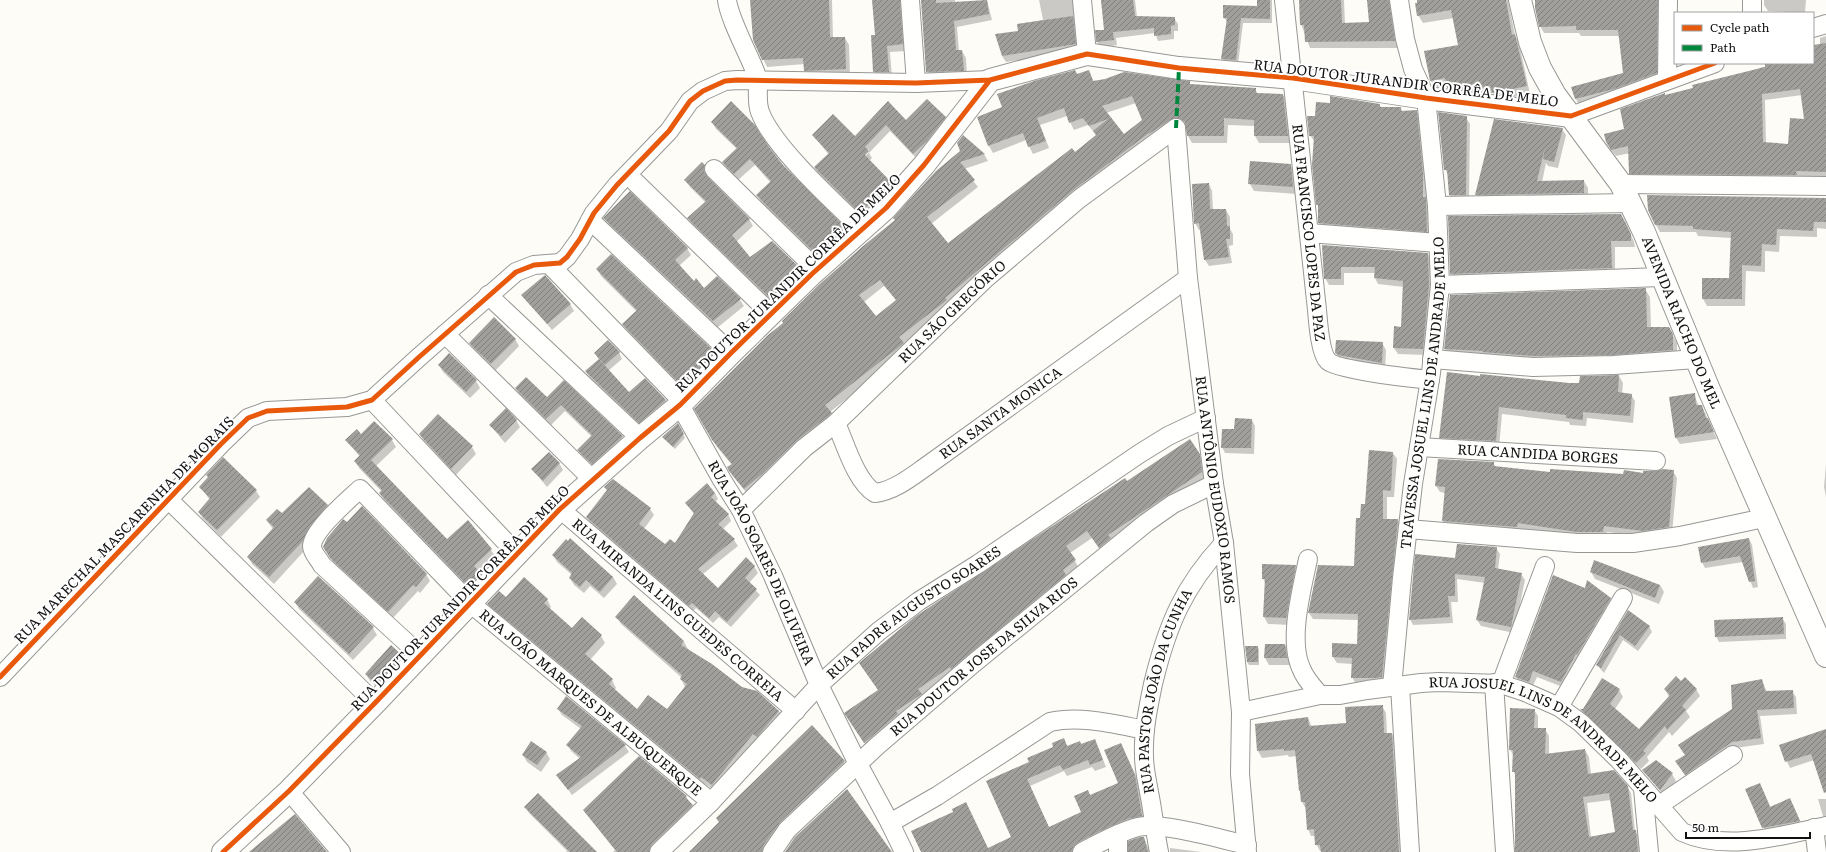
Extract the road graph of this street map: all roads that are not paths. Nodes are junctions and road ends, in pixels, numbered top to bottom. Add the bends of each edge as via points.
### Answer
1 (910, 0) edge
2 (1082, 0) edge
3 (1284, 0) edge
4 (1399, 0) edge
5 (1520, 0) edge
6 (1668, 0) edge
7 (1752, 0) edge
8 (723, 2) edge
9 (1752, 12) edge
10 (1826, 24) edge
11 (1814, 28) edge
12 (1087, 54) junction
13 (1712, 64) edge
14 (1293, 78) junction
15 (1667, 79) junction
16 (990, 80) junction
17 (759, 81) junction
18 (916, 82) junction
19 (1426, 98) junction
20 (1571, 116) junction
21 (1176, 128) joint
22 (714, 169) dead end
23 (628, 175) junction
24 (1826, 186) edge
25 (1626, 194) junction
26 (1437, 206) junction
27 (590, 220) junction
28 (863, 230) junction
29 (1309, 234) junction
30 (1438, 243) junction
31 (549, 264) junction
32 (817, 270) junction
33 (1662, 277) junction
34 (1188, 278) junction
35 (1440, 285) junction
36 (488, 295) junction
37 (771, 314) junction
38 (444, 334) junction
39 (731, 353) junction
40 (1432, 359) junction
41 (1696, 359) junction
42 (1430, 380) junction
43 (372, 400) junction
44 (682, 403) junction
45 (1206, 418) junction
46 (836, 423) junction
47 (640, 438) junction
48 (1419, 447) junction
49 (1656, 461) dead end
50 (593, 480) junction
51 (1214, 484) junction
52 (168, 499) junction
53 (560, 509) junction
54 (741, 510) junction
55 (1764, 518) junction
56 (1408, 529) junction
57 (1224, 543) junction
58 (517, 554) junction
59 (1308, 559) dead end
60 (1545, 566) dead end
61 (1623, 598) dead end
62 (470, 602) junction
63 (420, 655) junction
64 (1826, 656) edge
65 (0, 677) edge
66 (1498, 684) junction
67 (819, 685) junction
68 (1396, 686) junction
69 (1320, 696) junction
70 (375, 703) junction
71 (1559, 707) junction
72 (796, 711) junction
73 (1241, 712) junction
74 (1145, 730) junction
75 (1733, 755) dead end
76 (858, 764) junction
77 (1643, 789) junction
78 (289, 790) junction
79 (711, 802) junction
80 (1658, 806) junction
81 (890, 823) junction
82 (1154, 825) junction
83 (1820, 827) edge
84 (1118, 834) junction
85 (1247, 849) edge
86 (1734, 849) edge
87 (223, 852) edge
88 (341, 852) edge
89 (659, 852) edge
90 (772, 852) edge
91 (904, 852) edge
92 (1082, 852) edge
93 (1118, 852) edge
94 (1159, 852) edge
95 (1410, 852) edge
96 (1506, 852) edge
97 (1649, 852) edge
98 (1817, 852) edge

1 - 18 street
2 - 12 street
3 - 14 street, RUA FRANCISCO LOPES DA PAZ
4 - 19 street, TRAVESSA JOSUEL LINS DE ANDRADE MELO via 1405,39 1413,68
5 - 20 street, AVENIDA RIACHO DO MEL via 1530,42 1540,68 1555,95
6 - 15 street
7 - 9 street
8 - 17 street
10 - 11 street
12 - 14 street, RUA DOUTOR JURANDIR CORRÊA DE MELO via 1179,68
12 - 16 street, RUA DOUTOR JURANDIR CORRÊA DE MELO
13 - 15 street
14 - 19 street, RUA DOUTOR JURANDIR CORRÊA DE MELO
14 - 29 street, RUA FRANCISCO LOPES DA PAZ
15 - 20 street
16 - 18 street, RUA MARECHAL MASCARENHA DE MORAIS
16 - 28 street, RUA DOUTOR JURANDIR CORRÊA DE MELO via 905,188
17 - 18 street, RUA MARECHAL MASCARENHA DE MORAIS
17 - 23 street, RUA MARECHAL MASCARENHA DE MORAIS via 725,81 703,91 690,101 670,131
17 - 28 street via 757,101 761,114 780,144
19 - 20 street, RUA DOUTOR JURANDIR CORRÊA DE MELO
19 - 26 street, TRAVESSA JOSUEL LINS DE ANDRADE MELO
20 - 25 street, AVENIDA RIACHO DO MEL
21 - 34 street, RUA ANTÔNIO EUDOXIO RAMOS
21 - 46 street, RUA SÃO GREGÓRIO via 1079,199 1023,246 984,280
22 - 32 street
23 - 27 street, RUA MARECHAL MASCARENHA DE MORAIS
23 - 37 street
24 - 25 street
25 - 26 street
25 - 33 street, AVENIDA RIACHO DO MEL
26 - 30 street, TRAVESSA JOSUEL LINS DE ANDRADE MELO
27 - 31 street, RUA MARECHAL MASCARENHA DE MORAIS via 567,257 560,262
27 - 39 street
28 - 32 street, RUA DOUTOR JURANDIR CORRÊA DE MELO
29 - 30 street
29 - 42 street, RUA FRANCISCO LOPES DA PAZ via 1322,344 1328,361 1350,368
30 - 35 street, TRAVESSA JOSUEL LINS DE ANDRADE MELO
31 - 36 street, RUA MARECHAL MASCARENHA DE MORAIS via 534,265 516,272
31 - 44 street, RUA JOÃO SOARES DE OLIVEIRA
32 - 37 street, RUA DOUTOR JURANDIR CORRÊA DE MELO
33 - 35 street
33 - 41 street, AVENIDA RIACHO DO MEL
34 - 45 street, RUA ANTÔNIO EUDOXIO RAMOS
34 - 46 street, RUA SANTA MONICA via 924,468 883,492 875,493 858,473
35 - 40 street, TRAVESSA JOSUEL LINS DE ANDRADE MELO
36 - 38 street, RUA MARECHAL MASCARENHA DE MORAIS
36 - 47 street
37 - 39 street, RUA DOUTOR JURANDIR CORRÊA DE MELO
38 - 43 street, RUA MARECHAL MASCARENHA DE MORAIS
38 - 50 street
39 - 44 street, RUA DOUTOR JURANDIR CORRÊA DE MELO
40 - 41 street via 1533,367
40 - 42 street, TRAVESSA JOSUEL LINS DE ANDRADE MELO
41 - 55 street, AVENIDA RIACHO DO MEL
42 - 48 street, TRAVESSA JOSUEL LINS DE ANDRADE MELO
43 - 52 street, RUA MARECHAL MASCARENHA DE MORAIS via 346,407 267,411 248,418
43 - 58 street
44 - 47 street, RUA DOUTOR JURANDIR CORRÊA DE MELO
44 - 54 street, RUA JOÃO SOARES DE OLIVEIRA via 722,480
45 - 51 street, RUA ANTÔNIO EUDOXIO RAMOS
45 - 67 street, RUA PADRE AUGUSTO SOARES via 1168,436 1139,454 978,564 919,601 879,631
46 - 54 street, RUA SÃO GREGÓRIO via 804,448
47 - 50 street, RUA DOUTOR JURANDIR CORRÊA DE MELO
48 - 49 street, RUA CANDIDA BORGES
48 - 56 street, TRAVESSA JOSUEL LINS DE ANDRADE MELO
50 - 53 street, RUA DOUTOR JURANDIR CORRÊA DE MELO
51 - 57 street, RUA ANTÔNIO EUDOXIO RAMOS
51 - 76 street, RUA DOUTOR JOSE DA SILVA RIOS via 1173,504 1122,542 952,682
52 - 65 street, RUA MARECHAL MASCARENHA DE MORAIS
52 - 70 street
53 - 58 street, RUA DOUTOR JURANDIR CORRÊA DE MELO
53 - 72 street, RUA MIRANDA LINS GUEDES CORREIA
54 - 67 street, RUA JOÃO SOARES DE OLIVEIRA via 773,576
55 - 56 street via 1633,543 1577,543
55 - 64 street, AVENIDA RIACHO DO MEL
56 - 68 street, TRAVESSA JOSUEL LINS DE ANDRADE MELO
57 - 73 street, RUA ANTÔNIO EUDOXIO RAMOS
57 - 74 street, RUA PASTOR JOÃO DA CUNHA via 1196,577 1173,617 1164,639
58 - 62 street, RUA DOUTOR JURANDIR CORRÊA DE MELO
59 - 69 street via 1301,593 1296,642 1300,667
60 - 66 street
61 - 71 street
62 - 63 street, RUA DOUTOR JURANDIR CORRÊA DE MELO
62 - 63 street, RUA JOÃO MARQUES DE ALBUQUERQUE via 360,489 319,531 312,547 322,565
62 - 79 street, RUA JOÃO MARQUES DE ALBUQUERQUE
63 - 70 street, RUA DOUTOR JURANDIR CORRÊA DE MELO
66 - 68 street, RUA JOSUEL LINS DE ANDRADE MELO via 1440,682
66 - 71 street, RUA JOSUEL LINS DE ANDRADE MELO via 1525,692
66 - 96 street
67 - 72 street, RUA PADRE AUGUSTO SOARES
67 - 76 street, RUA JOÃO SOARES DE OLIVEIRA
68 - 69 street, RUA JOSUEL LINS DE ANDRADE MELO
68 - 95 street, TRAVESSA JOSUEL LINS DE ANDRADE MELO
69 - 73 street, RUA JOSUEL LINS DE ANDRADE MELO
70 - 78 street, RUA DOUTOR JURANDIR CORRÊA DE MELO
71 - 77 street, RUA JOSUEL LINS DE ANDRADE MELO via 1601,740
72 - 79 street, RUA PADRE AUGUSTO SOARES
73 - 85 street, RUA ANTÔNIO EUDOXIO RAMOS via 1240,774
74 - 81 street via 1080,720 1062,719 1050,722 937,796
74 - 82 street, RUA PASTOR JOÃO DA CUNHA via 1144,757
75 - 80 street
76 - 81 street, RUA JOÃO SOARES DE OLIVEIRA
76 - 90 street, RUA DOUTOR JOSE DA SILVA RIOS via 787,830
77 - 80 street, RUA JOSUEL LINS DE ANDRADE MELO
77 - 97 street
78 - 87 street, RUA DOUTOR JURANDIR CORRÊA DE MELO
78 - 88 street
79 - 89 street, RUA PADRE AUGUSTO SOARES
80 - 86 street, RUA JOSUEL LINS DE ANDRADE MELO via 1692,839
81 - 91 street, RUA JOÃO SOARES DE OLIVEIRA
82 - 84 street
82 - 85 street
82 - 94 street, RUA PASTOR JOÃO DA CUNHA
83 - 86 street, RUA JOSUEL LINS DE ANDRADE MELO
83 - 98 street
84 - 92 street
84 - 93 street

